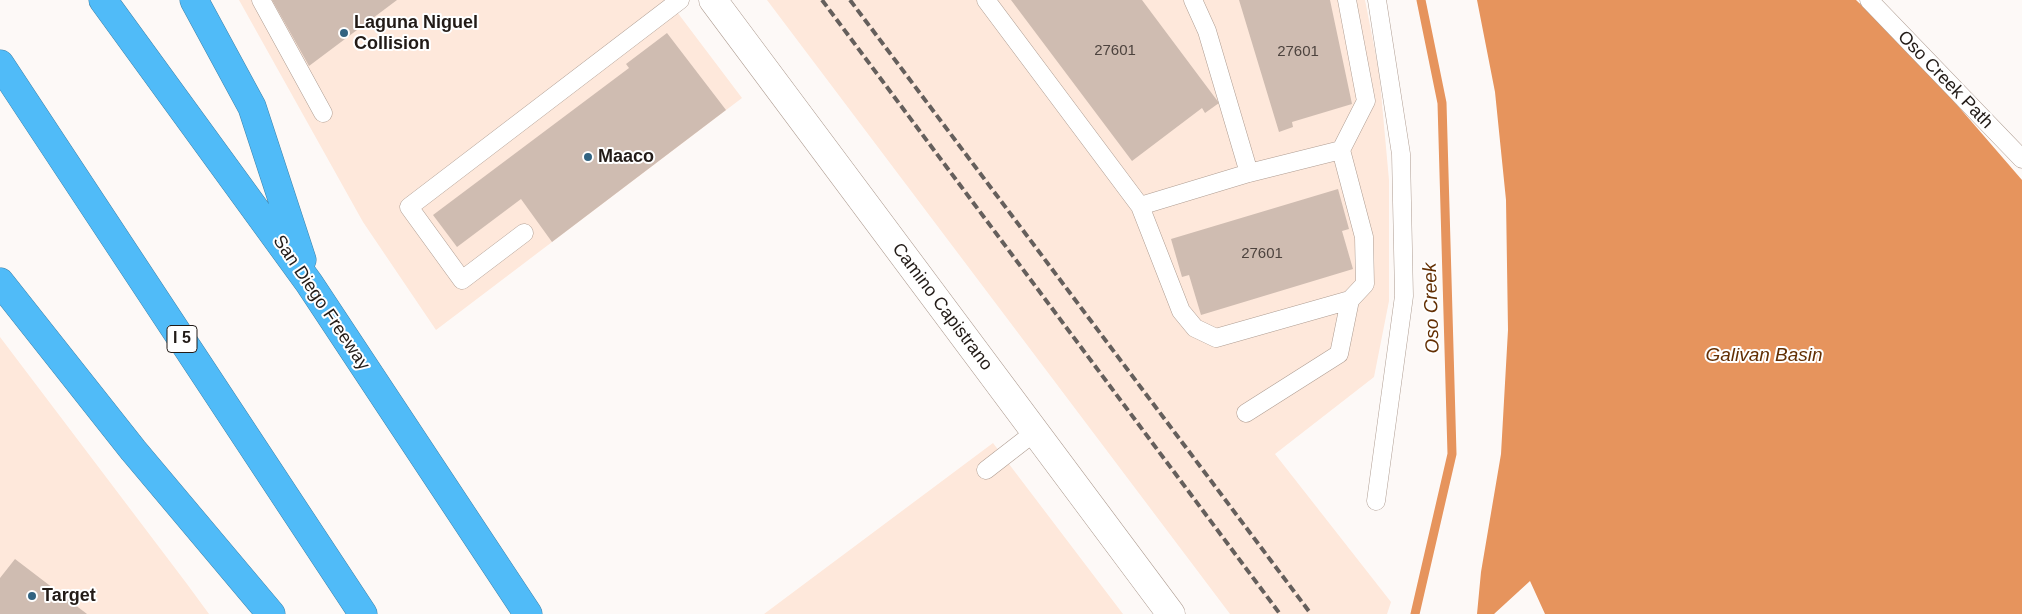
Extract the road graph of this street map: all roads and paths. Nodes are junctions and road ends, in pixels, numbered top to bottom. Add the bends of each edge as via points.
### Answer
1 (103, 0) edge
2 (194, 0) edge
3 (261, 0) edge
4 (680, 0) edge
5 (713, 0) edge
6 (986, 0) edge
7 (1193, 0) edge
8 (1348, 0) edge
9 (1378, 0) edge
10 (1869, 0) edge
11 (0, 64) edge
12 (323, 113) dead end
13 (1341, 150) junction
14 (2022, 159) edge
15 (1249, 173) junction
16 (1140, 206) junction
17 (524, 233) dead end
18 (0, 282) edge
19 (310, 283) junction
20 (1350, 300) junction
21 (1246, 413) dead end
22 (1035, 432) junction
23 (986, 470) dead end
24 (1376, 501) dead end
25 (271, 614) edge
26 (363, 614) edge
27 (528, 614) edge
28 (1171, 614) edge

1 - 19 highway, San Diego Freeway
2 - 19 highway via 252,107
3 - 12 lane
4 - 17 lane via 408,207 462,280
5 - 22 street, Camino Capistrano
6 - 16 lane
7 - 15 lane via 1207,31
8 - 13 lane via 1366,101
9 - 24 lane via 1401,154 1404,296
10 - 14 lane, Oso Creek Path
11 - 26 highway, I 5
13 - 15 lane
13 - 20 lane via 1364,237 1365,284
15 - 16 lane
16 - 20 lane via 1181,311 1195,328 1216,338
18 - 25 highway via 133,450
19 - 27 highway, San Diego Freeway
20 - 21 lane via 1339,354
22 - 23 lane
22 - 28 street, Camino Capistrano

